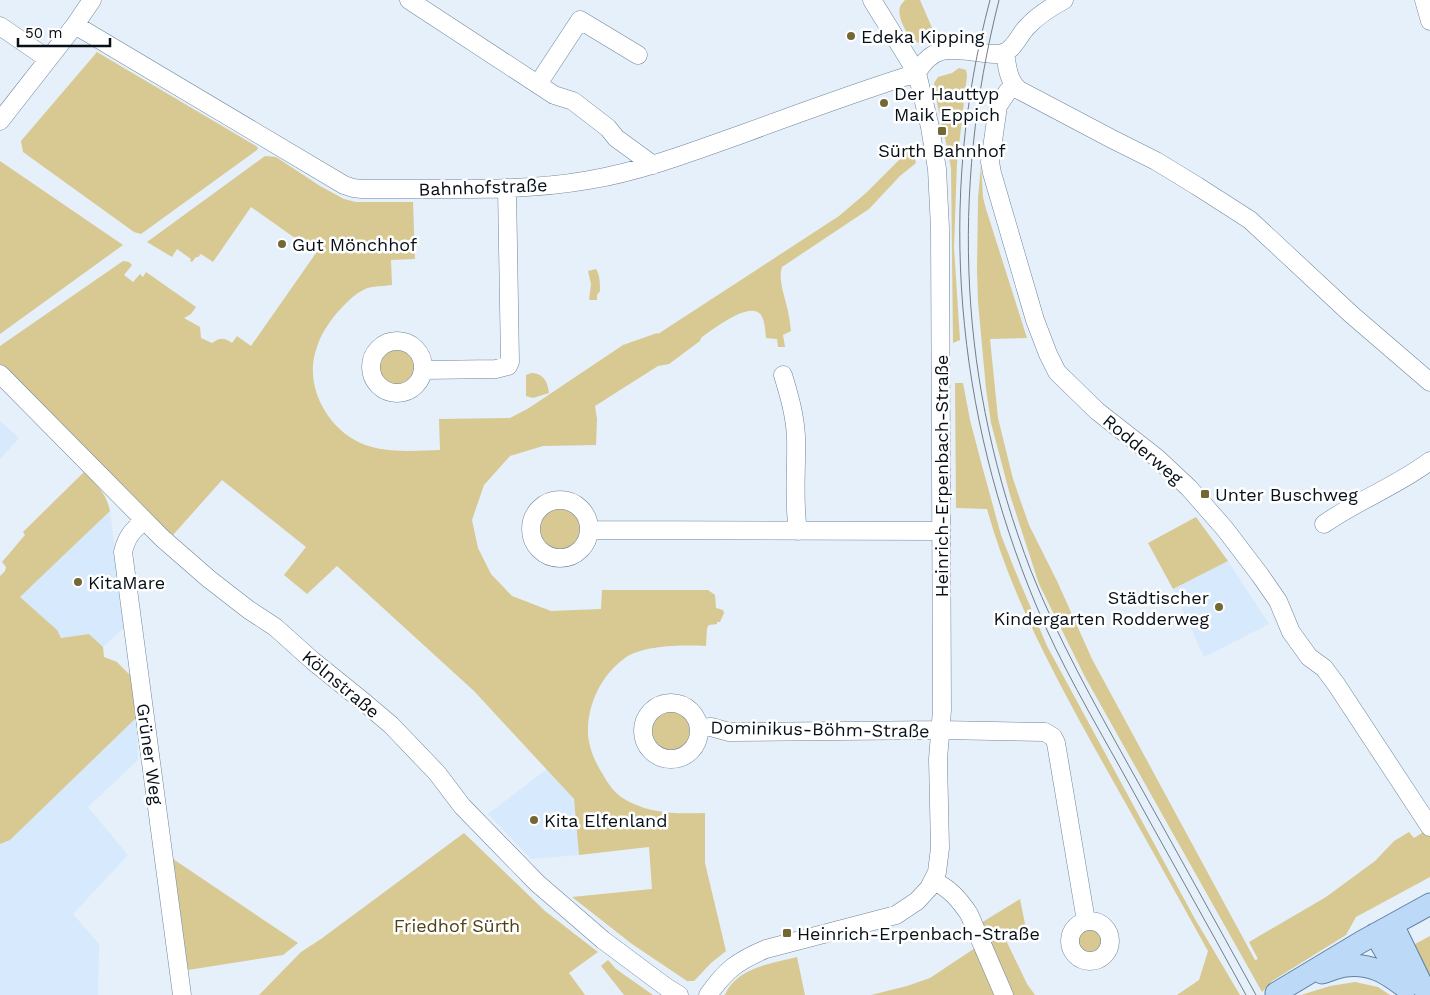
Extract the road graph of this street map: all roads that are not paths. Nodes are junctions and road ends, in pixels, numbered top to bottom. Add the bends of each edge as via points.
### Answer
1 (92, 0) edge
2 (409, 0) edge
3 (1064, 0) edge
4 (1424, 0) edge
5 (876, 1) edge
6 (1430, 21) edge
7 (75, 25) junction
8 (0, 26) edge
9 (1004, 52) junction
10 (638, 55) dead end
11 (48, 59) junction
12 (917, 73) junction
13 (538, 84) junction
14 (1013, 85) junction
15 (0, 120) edge
16 (653, 164) junction
17 (507, 188) junction
18 (424, 370) dead end
19 (0, 374) edge
20 (783, 375) dead end
21 (1430, 382) edge
22 (1430, 461) edge
23 (144, 521) junction
24 (1324, 524) dead end
25 (589, 530) dead end
26 (798, 531) junction
27 (941, 531) junction
28 (700, 728) dead end
29 (941, 730) junction
30 (1429, 824) edge
31 (934, 881) junction
32 (1430, 904) edge
33 (1086, 921) dead end
34 (1384, 929) junction
35 (1409, 992) edge
36 (1274, 994) edge
37 (182, 995) edge
38 (679, 995) edge
39 (708, 995) edge
40 (1004, 995) edge
41 (1427, 995) edge

1 - 7 street
2 - 13 street
3 - 9 street via 1027,27
4 - 6 street
5 - 12 street, Heinrich-Erpenbach-Straße
7 - 11 street
7 - 17 street, Bahnhofstraße via 344,185 362,189
8 - 11 street
9 - 12 street via 942,50 927,58
9 - 14 street
10 - 13 street via 580,20
11 - 15 street
12 - 16 street, Bahnhofstraße
12 - 27 street, Heinrich-Erpenbach-Straße via 930,127 938,187
13 - 16 street via 554,95 573,101
14 - 21 street via 1156,161 1250,220
14 - 30 street, Rodderweg via 998,106 990,162 1035,320 1053,365 1081,396 1176,475 1225,529 1278,602 1291,632 1304,651 1324,668 1336,684
16 - 17 street, Bahnhofstraße via 570,184
17 - 18 street via 510,362 508,366 496,368
19 - 23 street, Kölnstraße
20 - 26 street via 796,435 795,511
22 - 24 street
23 - 37 street, Grüner Weg via 132,530 123,552
23 - 38 street, Kölnstraße via 209,579 275,627 391,725 536,883 603,940
25 - 26 street
26 - 27 street
27 - 29 street, Heinrich-Erpenbach-Straße
28 - 29 street, Dominikus-Böhm-Straße via 728,732
29 - 31 street, Heinrich-Erpenbach-Straße via 938,759 940,848
29 - 33 street, Dominikus-Böhm-Straße via 1045,732 1053,737
31 - 39 street, Heinrich-Erpenbach-Straße via 917,901 896,915 784,943 747,956 720,978
31 - 40 street via 947,888 970,914
32 - 34 main road
34 - 35 main road
34 - 36 main road
34 - 41 main road
35 - 36 main road via 1387,974 1370,966 1343,966

